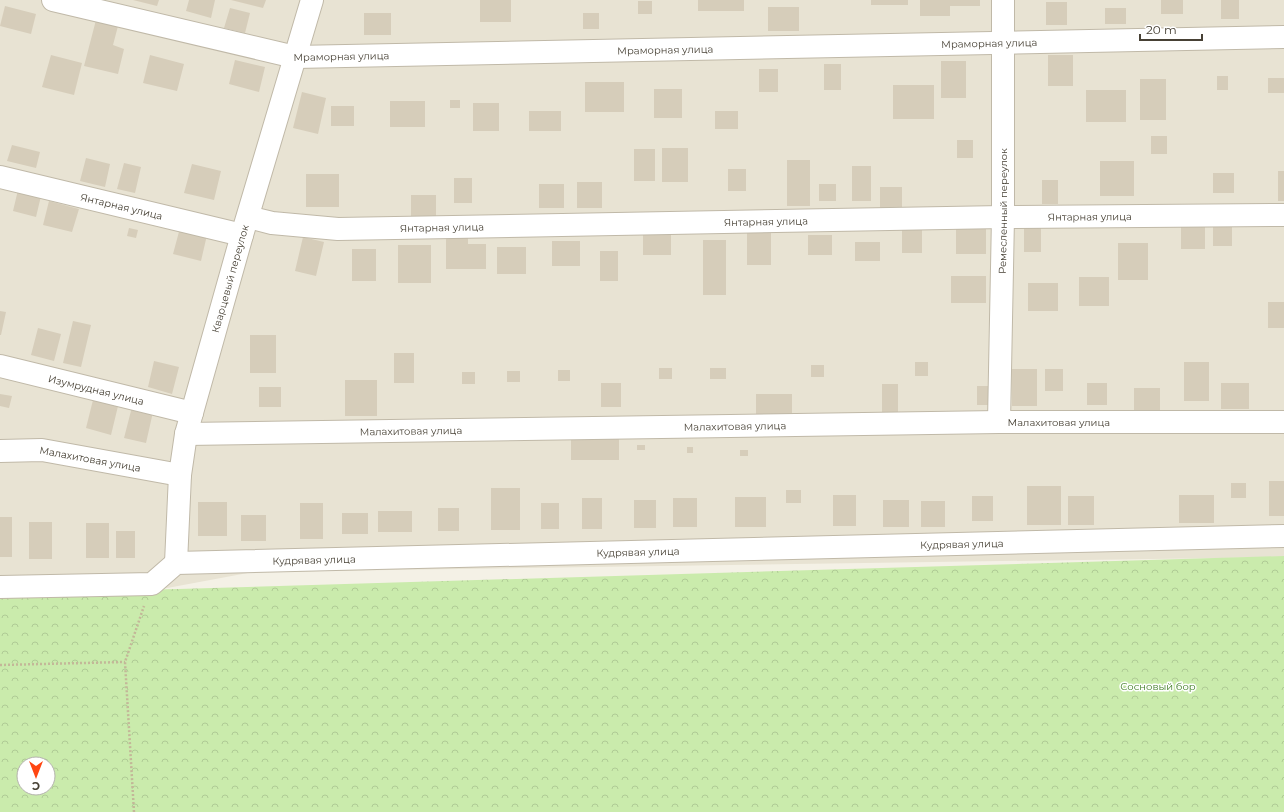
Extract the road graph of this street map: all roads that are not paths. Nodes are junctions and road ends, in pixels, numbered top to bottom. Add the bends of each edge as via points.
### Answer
1 (53, 0) edge
2 (312, 0) edge
3 (1003, 0) edge
4 (1284, 37) edge
5 (1003, 43) junction
6 (295, 57) junction
7 (0, 177) edge
8 (1284, 215) edge
9 (1003, 217) junction
10 (245, 226) junction
11 (0, 366) edge
12 (192, 412) junction
13 (999, 422) junction
14 (1284, 422) edge
15 (186, 434) junction
16 (0, 451) edge
17 (180, 475) junction
18 (1284, 536) edge
19 (176, 563) junction
20 (0, 587) edge

1 - 6 street, Мраморная улица
2 - 6 street, Кварцевый переулок
3 - 5 street, Ремесленный переулок
4 - 5 street, Мраморная улица
5 - 6 street, Мраморная улица
5 - 9 street, Ремесленный переулок
6 - 10 street, Кварцевый переулок
7 - 10 street, Янтарная улица
8 - 9 street, Янтарная улица
9 - 10 street, Янтарная улица via 338,229 272,223
9 - 13 street, Ремесленный переулок
10 - 12 street, Кварцевый переулок
11 - 12 street, Изумрудная улица
12 - 15 street, Кварцевый переулок
13 - 14 street, Малахитовая улица
13 - 15 street, Малахитовая улица
15 - 17 street, Кварцевый переулок
16 - 17 street, Малахитовая улица via 42,450
17 - 19 street, Кварцевый переулок
18 - 19 street, Кудрявая улица
19 - 20 street via 152,584

